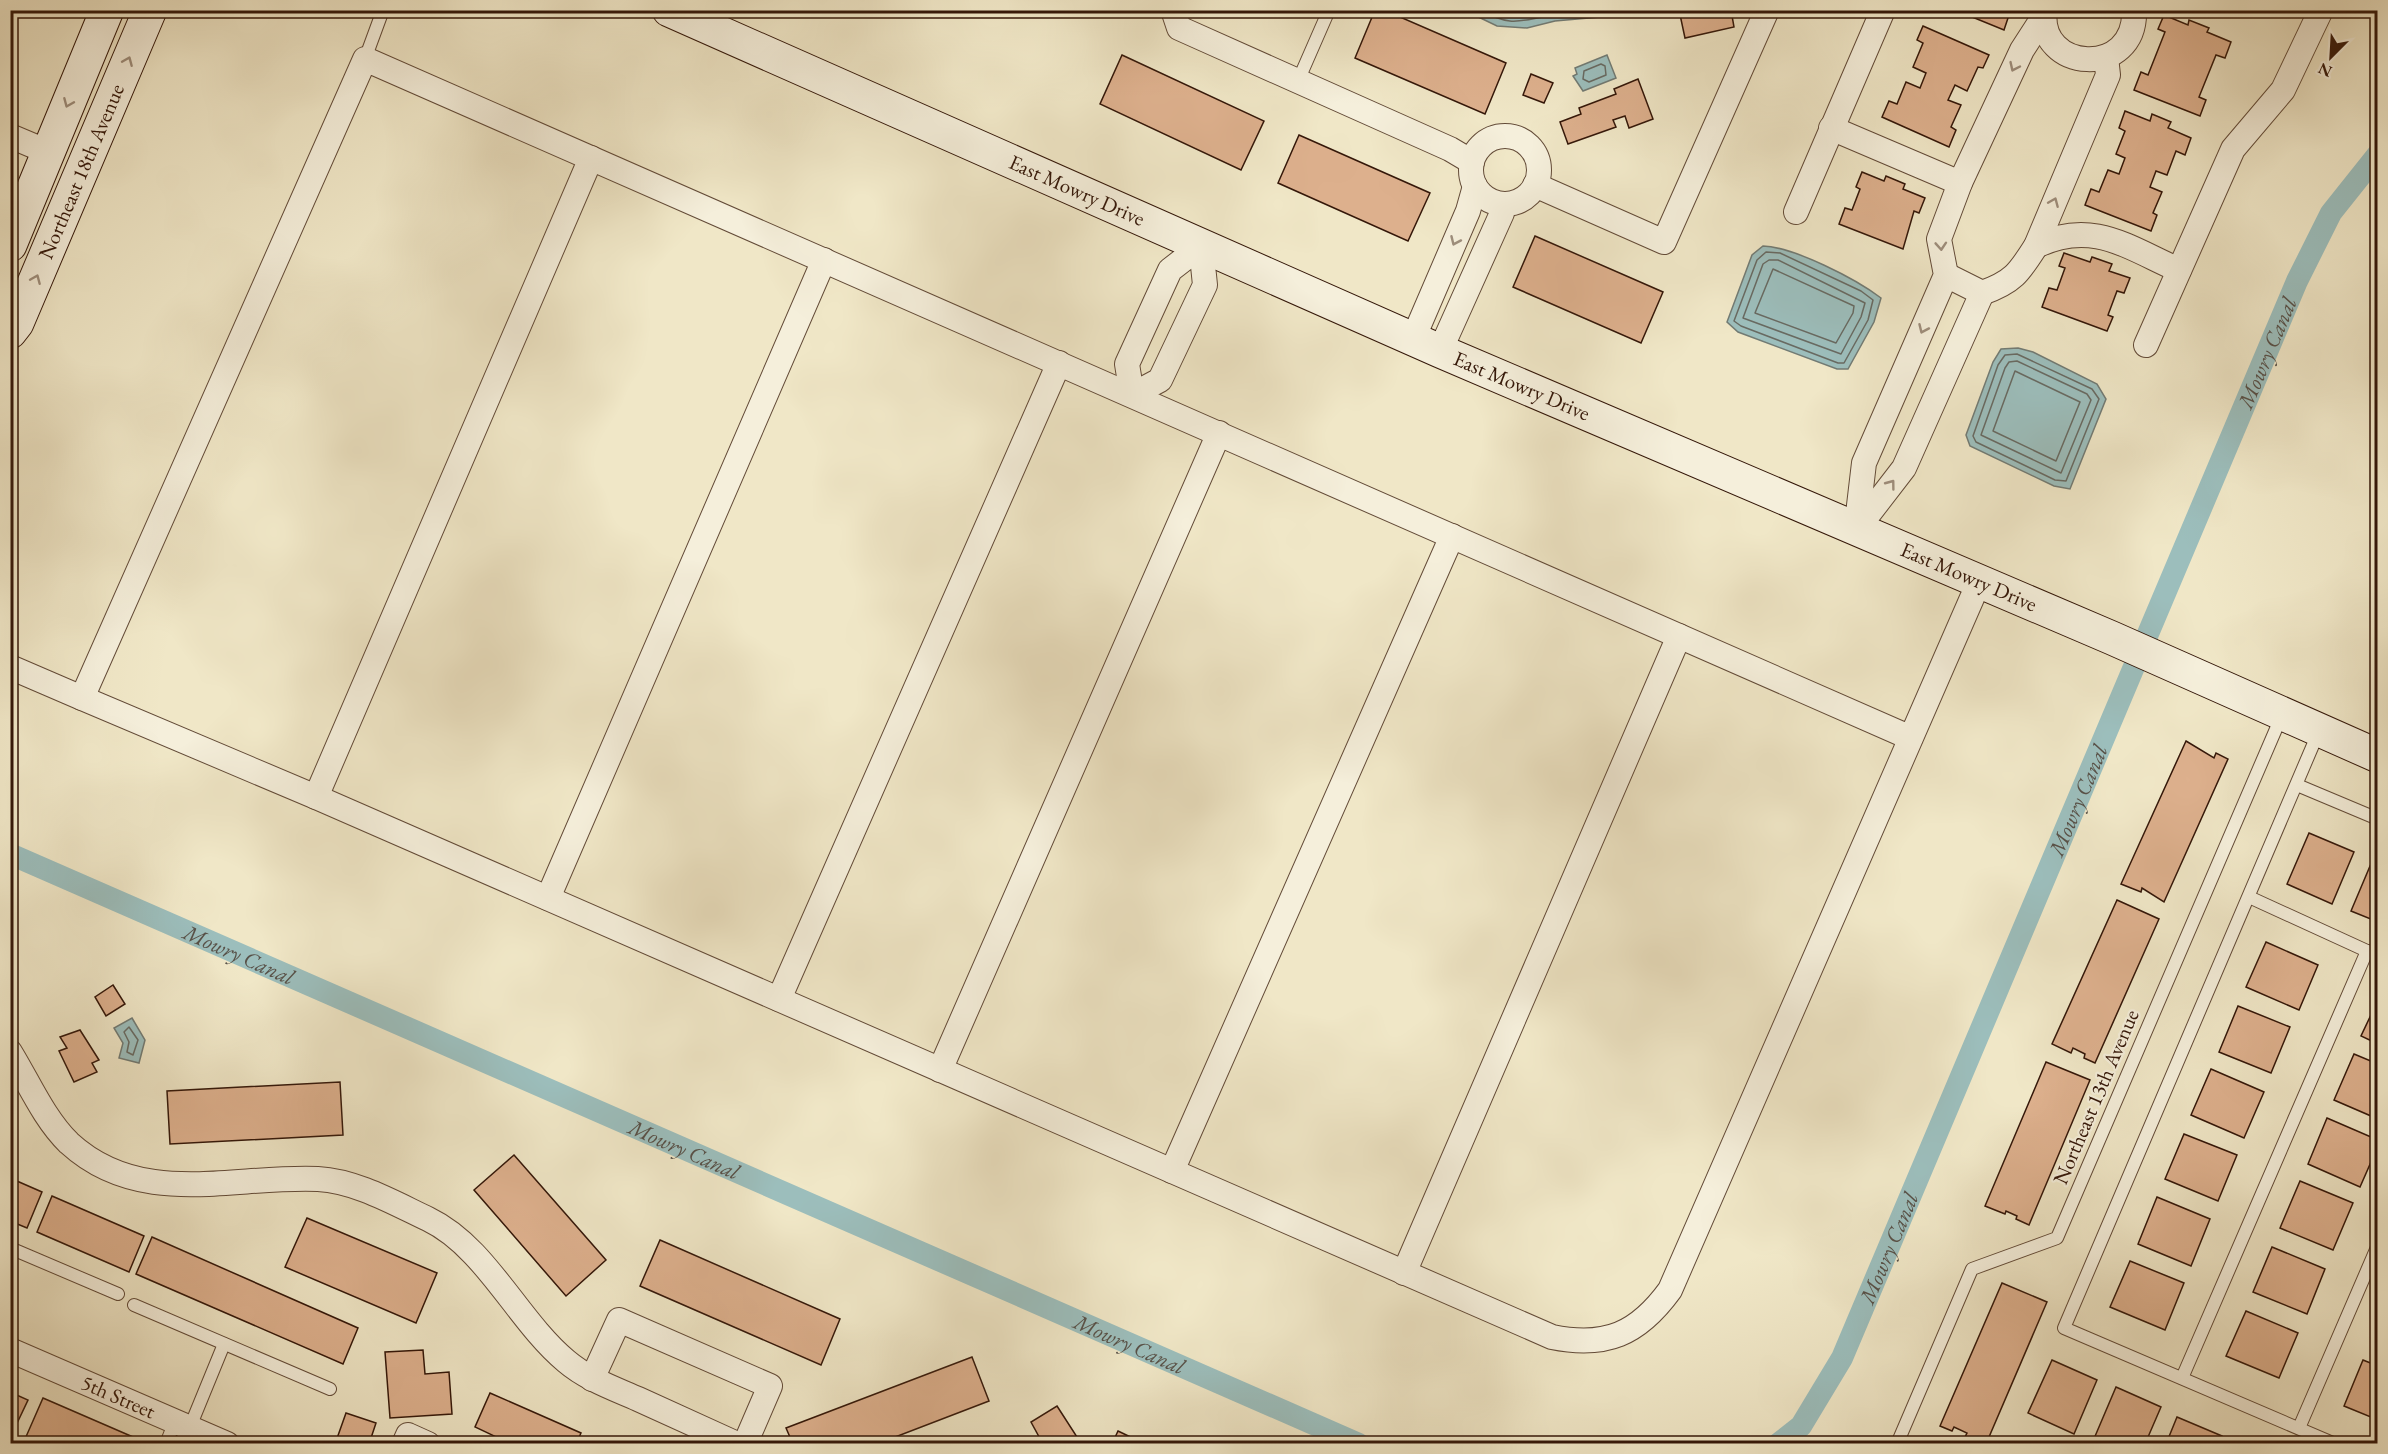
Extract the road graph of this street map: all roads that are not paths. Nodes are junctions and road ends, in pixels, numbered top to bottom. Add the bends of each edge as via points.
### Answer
1 (107, 10) edge
2 (150, 10) edge
3 (383, 10) edge
4 (669, 10) edge
5 (1173, 10) edge
6 (1329, 10) edge
7 (1767, 10) edge
8 (1883, 10) edge
9 (2134, 10) edge
10 (2321, 10) edge
11 (2044, 13) edge
12 (2106, 57) junction
13 (365, 59) junction
14 (1298, 81) junction
15 (1832, 128) junction
16 (10, 136) edge
17 (48, 152) junction
18 (591, 158) junction
19 (1472, 162) junction
20 (1960, 183) junction
21 (1535, 185) junction
22 (1475, 186) junction
23 (1503, 204) junction
24 (1796, 212) dead end
25 (10, 245) edge
26 (1201, 246) junction
27 (2036, 246) junction
28 (824, 260) junction
29 (2179, 270) junction
30 (1946, 276) junction
31 (1982, 293) junction
32 (1149, 314) junction
33 (1185, 329) junction
34 (10, 332) edge
35 (1426, 345) junction
36 (2146, 345) dead end
37 (1059, 363) junction
38 (1132, 395) junction
39 (1219, 433) junction
40 (1856, 531) junction
41 (1452, 536) junction
42 (1978, 582) junction
43 (1679, 636) junction
44 (10, 667) edge
45 (82, 698) junction
46 (2283, 714) junction
47 (2319, 730) junction
48 (1911, 738) junction
49 (2378, 756) edge
50 (2297, 785) junction
51 (316, 797) junction
52 (2378, 819) edge
53 (2249, 897) junction
54 (548, 898) junction
55 (2372, 953) edge
56 (779, 999) junction
57 (10, 1052) edge
58 (940, 1070) junction
59 (1172, 1171) junction
60 (2378, 1245) edge
61 (12, 1252) edge
62 (1404, 1273) junction
63 (118, 1294) dead end
64 (134, 1305) dead end
65 (224, 1344) junction
66 (10, 1350) edge
67 (2182, 1378) junction
68 (592, 1379) junction
69 (330, 1389) dead end
70 (183, 1424) junction
71 (2299, 1428) junction
72 (166, 1443) edge
73 (227, 1443) edge
74 (404, 1443) edge
75 (428, 1443) edge
76 (737, 1443) edge
77 (745, 1443) edge
78 (1897, 1443) edge
79 (2335, 1443) edge

1 -> 17 street, Northeast 18th Avenue
34 -> 2 street, Northeast 18th Avenue
3 - 13 lane
4 - 26 street, East Mowry Drive
5 - 14 street via 1179,28
6 - 14 lane
7 - 21 street via 1664,242
8 - 15 street
9 - 12 street via 2133,27 2127,39
10 - 29 street via 2283,90 2233,148
11 - 12 street via 2050,37 2064,53 2077,59
11 -> 20 street via 2022,50
27 -> 12 street via 2108,75
13 - 18 street
13 - 45 street
14 - 19 street
15 - 20 street
15 - 24 street
16 - 17 street
17 - 25 street, Northeast 18th Avenue
18 - 28 street
18 - 51 street
19 - 21 street via 1484,143 1494,138 1517,138 1527,144 1538,163
19 - 22 street
20 -> 30 street via 1939,239
21 - 23 street via 1522,199
22 - 23 street via 1492,201
22 -> 35 street
23 - 35 street via 1502,213
26 - 32 street via 1170,270
26 - 33 street via 1205,285
26 - 35 street, East Mowry Drive
27 - 29 street via 2056,237 2098,235
27 - 31 street via 2005,285
28 - 37 street
28 - 54 street
29 - 36 street
30 - 31 street
30 -> 40 street via 1864,464
40 -> 31 street via 1904,468
32 - 33 street
32 - 38 street via 1127,364
33 - 38 street via 1160,380
35 - 40 street, East Mowry Drive
37 - 38 street
37 - 56 street
38 - 39 street
39 - 41 street
39 - 58 street
40 - 42 street, East Mowry Drive
41 - 43 street
41 - 59 street
42 - 46 street, East Mowry Drive
42 - 48 street
43 - 48 street
43 - 62 street
44 - 45 street
45 - 51 street
46 - 47 street, East Mowry Drive
46 - 78 lane, Northeast 13th Avenue via 2057,1238 1972,1269
47 - 49 street, East Mowry Drive
47 - 50 lane
48 - 62 street via 1670,1290 1655,1311 1633,1329 1603,1340 1578,1343 1552,1337
50 - 52 lane
50 - 53 lane
51 - 54 street
53 - 55 lane
53 - 67 lane via 2064,1328
54 - 56 street
55 - 67 lane
56 - 58 street
57 - 68 street via 65,1139 95,1160 136,1179 214,1185 318,1179 362,1190 431,1220 467,1247 552,1348
58 - 59 street
59 - 62 street
60 - 71 lane
61 - 63 lane
64 - 65 lane
65 - 69 lane
65 - 70 lane
66 - 70 street, 5th Street
67 - 71 lane
68 - 76 street
68 - 77 street via 619,1320 770,1386
70 - 72 lane
70 - 73 street, 5th Street
71 - 79 lane
74 - 75 street via 408,1435

